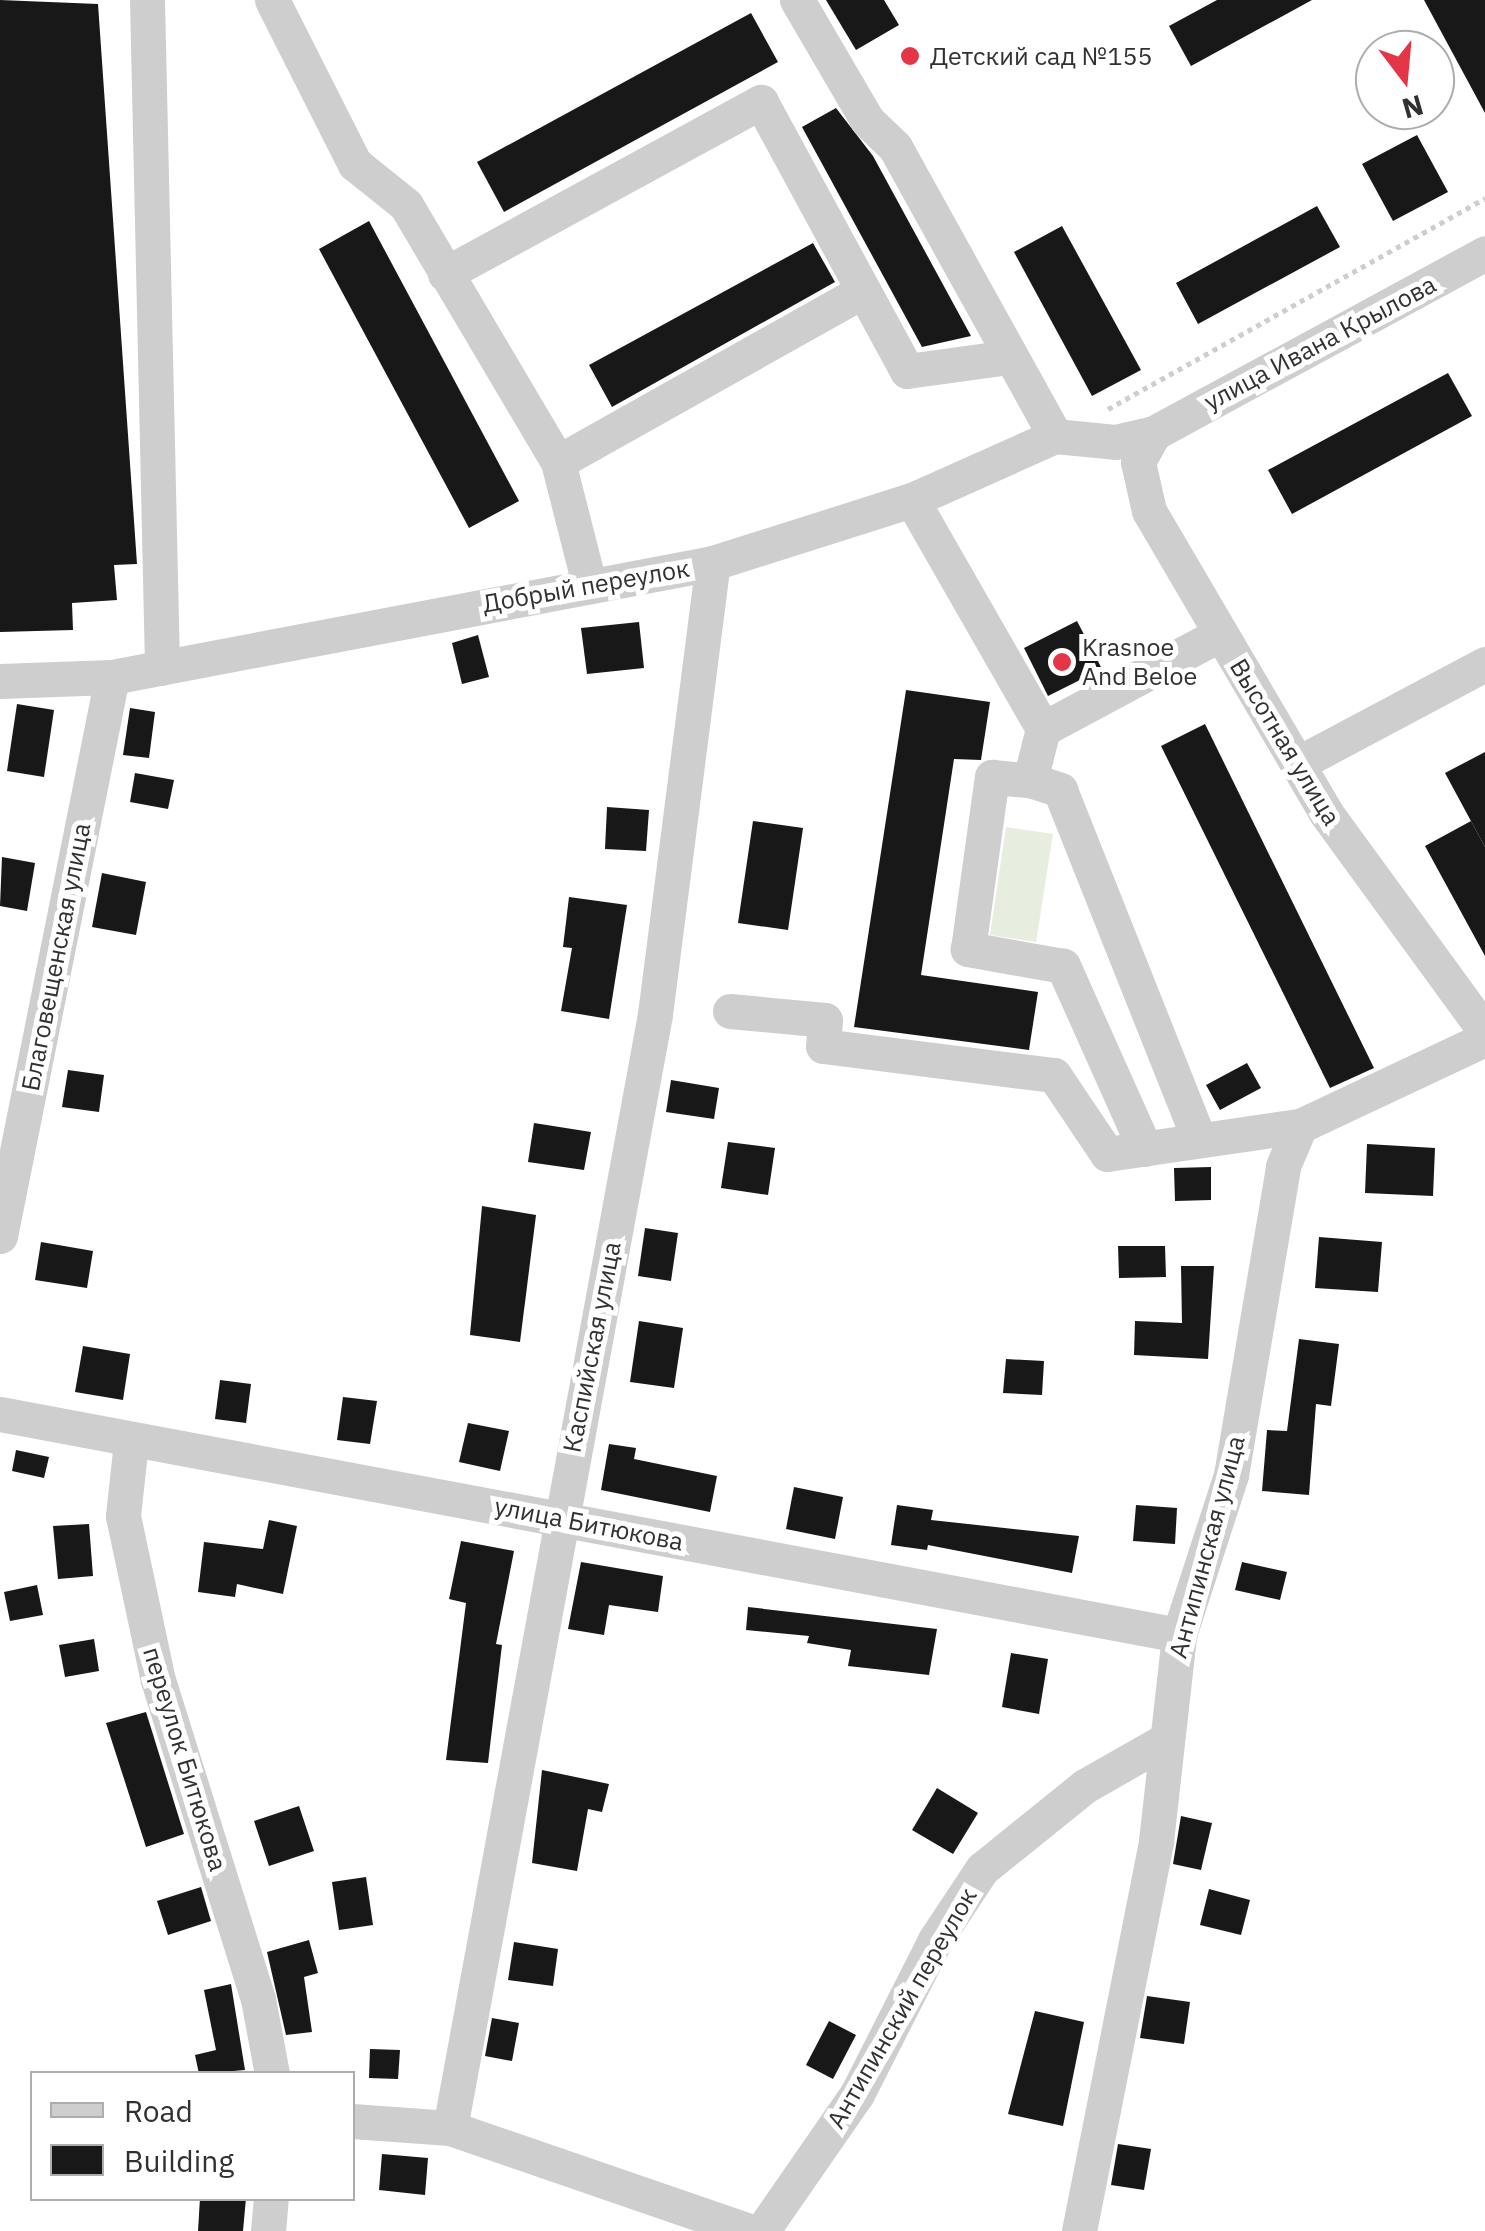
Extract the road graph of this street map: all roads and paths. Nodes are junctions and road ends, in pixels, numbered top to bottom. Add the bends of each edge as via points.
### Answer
1 (147, 0) edge
2 (272, 0) edge
3 (797, 0) edge
4 (1485, 198) edge
5 (1485, 253) edge
6 (444, 274) junction
7 (863, 291) junction
8 (1009, 357) junction
9 (1091, 419) dead end
10 (1154, 433) junction
11 (1056, 436) junction
12 (558, 462) junction
13 (912, 500) junction
14 (713, 563) junction
15 (590, 584) junction
16 (1220, 634) junction
17 (1485, 664) edge
18 (162, 668) junction
19 (112, 677) junction
20 (0, 681) edge
21 (1044, 729) junction
22 (1297, 764) junction
23 (1030, 780) junction
24 (730, 1012) dead end
25 (1485, 1031) edge
26 (1485, 1039) edge
27 (1300, 1126) junction
28 (1199, 1139) junction
29 (1145, 1149) junction
30 (0, 1236) edge
31 (0, 1414) edge
32 (131, 1442) junction
33 (560, 1518) junction
34 (1179, 1635) junction
35 (1164, 1741) junction
36 (271, 2071) edge
37 (355, 2121) edge
38 (450, 2128) junction
39 (271, 2201) edge
40 (741, 2229) edge
41 (268, 2231) edge
42 (1078, 2231) edge

1 - 18 street
2 - 6 street via 355,164 406,205
3 - 8 street via 867,120 895,147
4 - 9 path
5 - 10 street, улица Ивана Крылова
6 - 7 street via 761,102
6 - 12 street
7 - 8 street via 907,371
7 - 12 street
8 - 11 street
10 - 11 street, Добрый переулок via 1114,442
10 - 16 street, Высотная улица via 1138,462 1138,485
11 - 13 street, Добрый переулок
12 - 15 street
13 - 14 street, Добрый переулок
13 - 21 street
14 - 15 street, Добрый переулок
14 - 33 street, Каспийская улица via 656,1014
15 - 18 street, Добрый переулок
16 - 21 street
16 - 22 street, Высотная улица
17 - 22 street
18 - 19 street, Добрый переулок
19 - 20 street, Добрый переулок
19 - 30 street, Благовещенская улица
21 - 23 street
22 - 25 street, Высотная улица
23 - 28 street via 1060,790
23 - 29 street via 992,777 968,949 1063,966
24 - 29 street via 825,1020 823,1046 1054,1076 1107,1154
26 - 27 street
27 - 28 street
27 - 34 street, Антипинская улица via 1283,1166 1231,1475
28 - 29 street
31 - 32 street, улица Битюкова
32 - 33 street, улица Битюкова
32 - 36 street, переулок Битюкова via 123,1516 158,1680 258,1999
33 - 34 street, улица Битюкова
33 - 38 street, Каспийская улица
34 - 35 street, Антипинская улица
35 - 40 street, Антипинский переулок via 1085,1786 982,1869 935,1940 858,2094
35 - 42 street, Антипинская улица via 1156,1841
37 - 38 street, Антипинский переулок
38 - 40 street, Антипинский переулок
39 - 41 street

